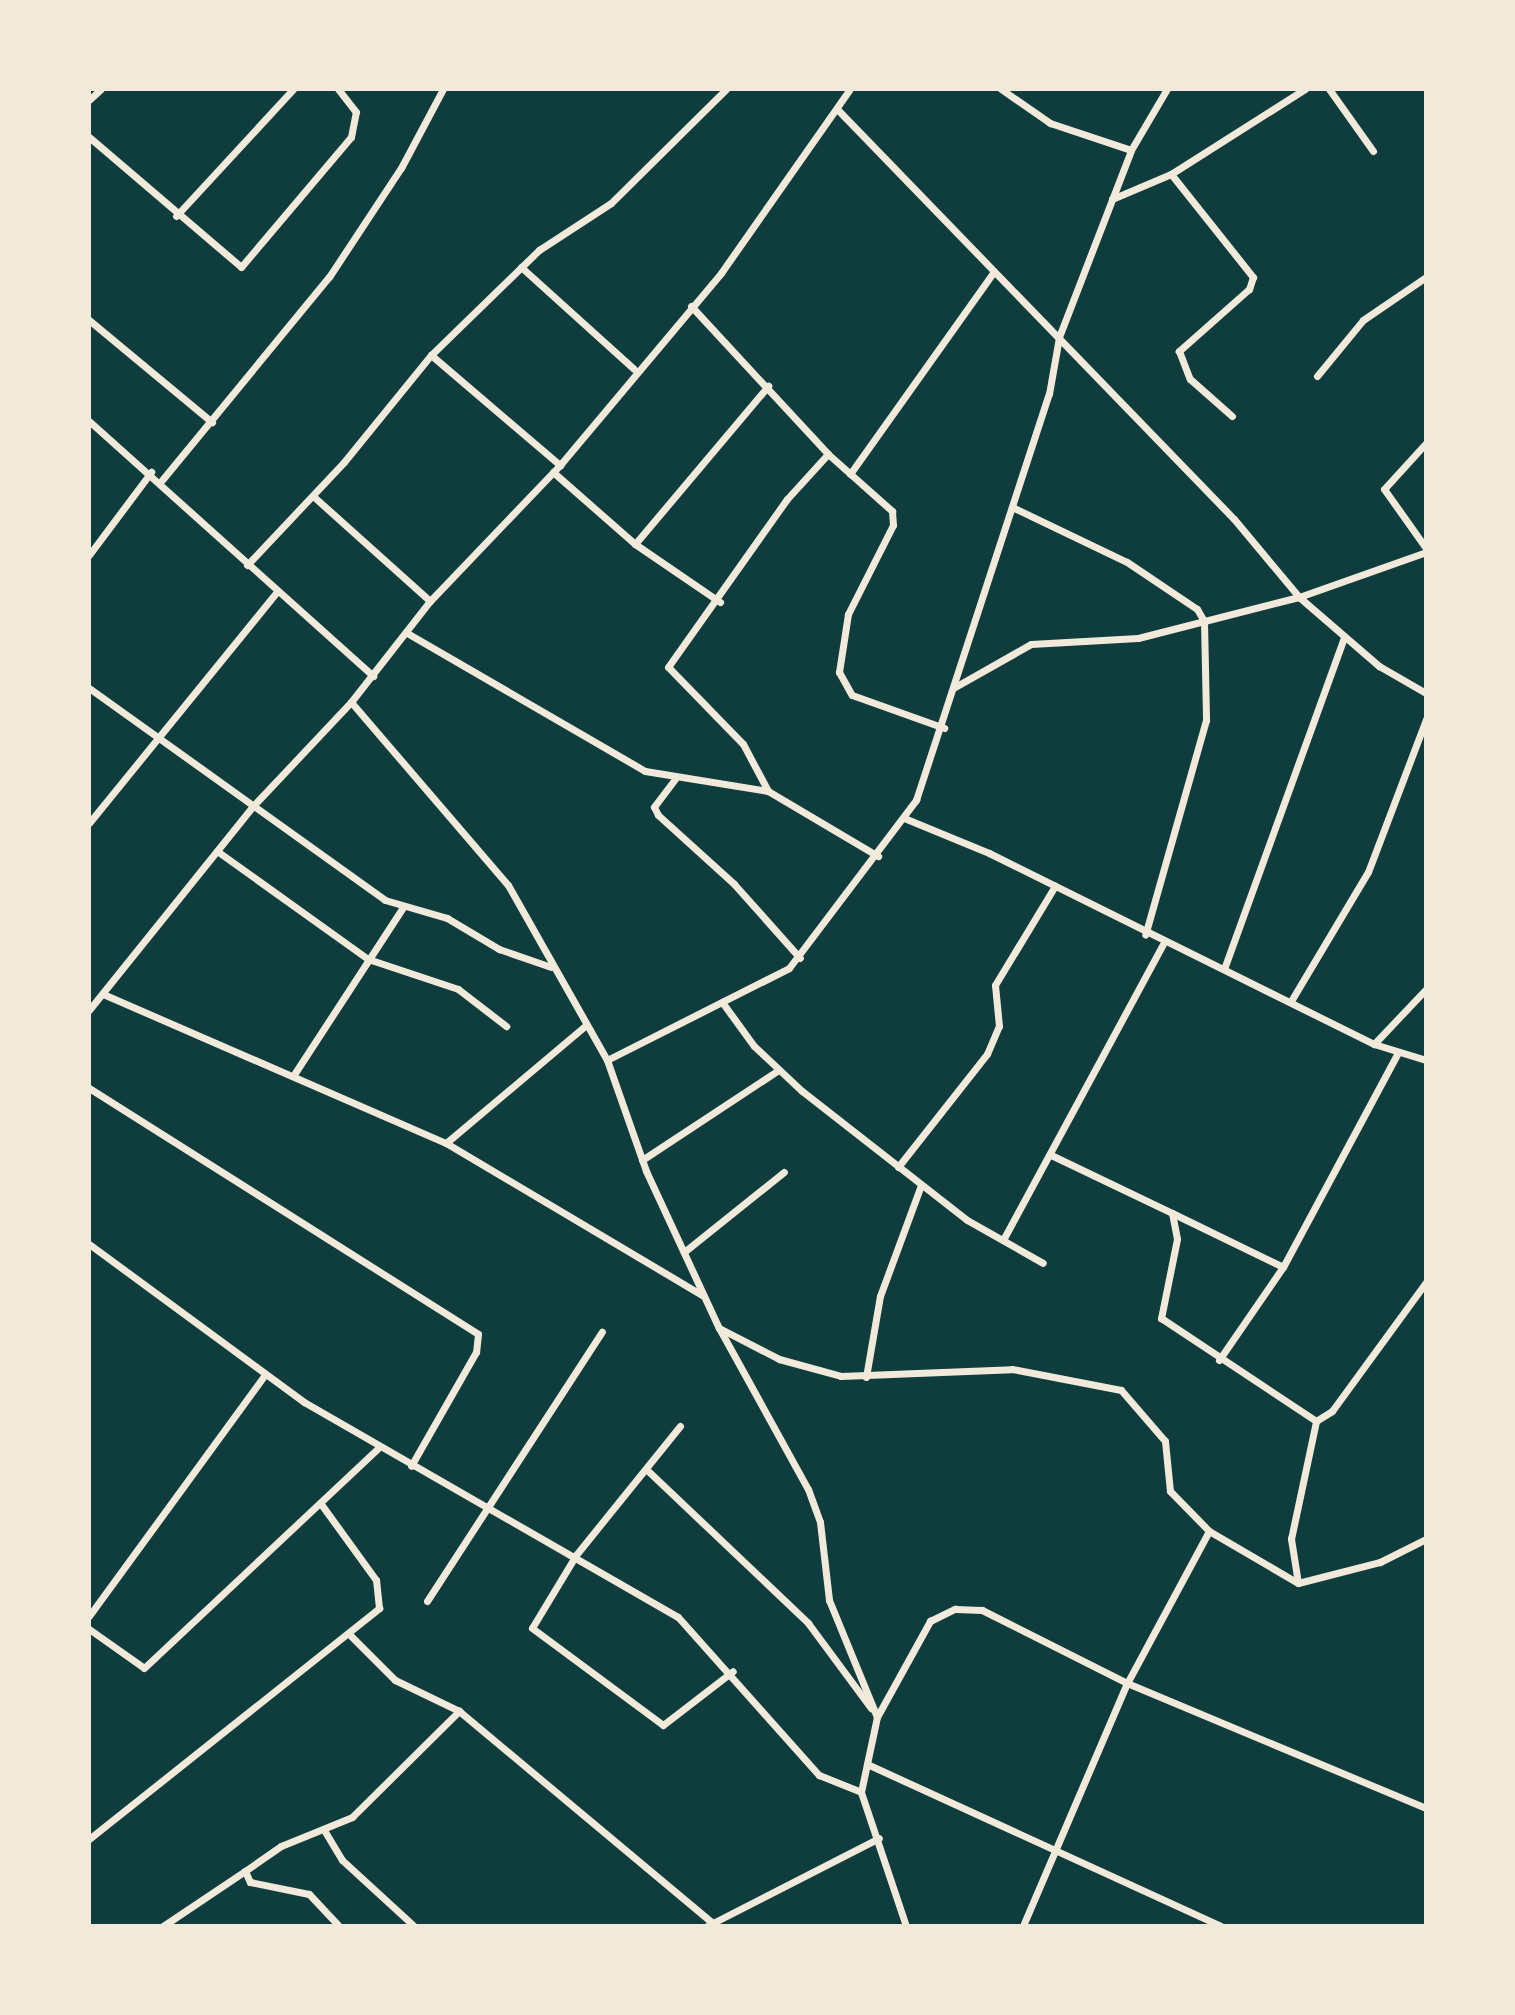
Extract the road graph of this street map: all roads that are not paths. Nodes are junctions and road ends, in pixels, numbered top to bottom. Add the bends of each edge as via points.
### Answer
1 (101, 89) edge
2 (293, 89) edge
3 (338, 89) edge
4 (443, 89) edge
5 (726, 89) edge
6 (850, 89) edge
7 (1001, 89) edge
8 (1167, 89) edge
9 (1305, 89) edge
10 (1329, 89) edge
11 (89, 100) edge
12 (838, 110) junction
13 (89, 137) edge
14 (1131, 150) junction
15 (1373, 151) dead end
16 (1171, 174) junction
17 (1112, 199) junction
18 (177, 216) junction
19 (521, 267) junction
20 (993, 274) junction
21 (1426, 277) edge
22 (691, 306) junction
23 (89, 320) edge
24 (1059, 337) junction
25 (431, 355) junction
26 (634, 369) junction
27 (1317, 376) dead end
28 (768, 386) junction
29 (1232, 416) dead end
30 (89, 421) edge
31 (212, 422) junction
32 (1426, 443) edge
33 (828, 454) junction
34 (560, 465) junction
35 (151, 472) junction
36 (553, 472) junction
37 (849, 474) junction
38 (162, 480) junction
39 (313, 496) junction
40 (1012, 507) junction
41 (635, 544) junction
42 (1426, 550) edge
43 (89, 555) edge
44 (247, 565) junction
45 (276, 593) junction
46 (1299, 597) junction
47 (430, 601) junction
48 (720, 602) junction
49 (1204, 621) junction
50 (407, 633) junction
51 (1344, 638) junction
52 (373, 676) junction
53 (956, 687) junction
54 (89, 688) edge
55 (1426, 693) edge
56 (351, 702) junction
57 (1426, 719) edge
58 (944, 728) junction
59 (160, 740) junction
60 (675, 779) junction
61 (768, 791) junction
62 (253, 806) junction
63 (904, 818) junction
64 (89, 823) edge
65 (217, 851) junction
66 (878, 856) junction
67 (1055, 886) junction
68 (402, 907) junction
69 (1145, 935) junction
70 (1163, 944) junction
71 (800, 958) junction
72 (368, 959) junction
73 (551, 967) junction
74 (1224, 969) junction
75 (1426, 989) edge
76 (103, 994) junction
77 (1291, 1001) junction
78 (93, 1002) edge
79 (722, 1002) junction
80 (89, 1010) edge
81 (586, 1025) junction
82 (506, 1026) dead end
83 (1374, 1044) junction
84 (1396, 1054) junction
85 (607, 1060) junction
86 (1425, 1060) edge
87 (778, 1071) junction
88 (293, 1076) junction
89 (89, 1088) edge
90 (446, 1143) junction
91 (1051, 1155) junction
92 (642, 1160) junction
93 (898, 1167) junction
94 (784, 1172) dead end
95 (921, 1185) junction
96 (1172, 1213) junction
97 (1003, 1240) junction
98 (89, 1244) edge
99 (684, 1252) junction
100 (1043, 1263) dead end
101 (1283, 1267) junction
102 (1426, 1282) edge
103 (704, 1296) junction
104 (719, 1328) junction
105 (602, 1332) dead end
106 (1219, 1360) junction
107 (264, 1376) junction
108 (866, 1377) junction
109 (1316, 1421) junction
110 (680, 1426) dead end
111 (378, 1448) junction
112 (411, 1466) junction
113 (646, 1469) junction
114 (321, 1504) junction
115 (490, 1510) junction
116 (1209, 1531) junction
117 (1426, 1539) edge
118 (576, 1555) junction
119 (1298, 1583) junction
120 (427, 1601) dead end
121 (89, 1616) edge
122 (89, 1629) edge
123 (349, 1634) junction
124 (733, 1671) junction
125 (1127, 1683) junction
126 (459, 1711) junction
127 (877, 1717) junction
128 (867, 1764) junction
129 (860, 1793) junction
130 (1426, 1808) edge
131 (324, 1830) junction
132 (878, 1838) junction
133 (89, 1839) edge
134 (1058, 1849) junction
135 (245, 1871) junction
136 (709, 1924) edge
137 (163, 1926) edge
138 (339, 1926) edge
139 (414, 1926) edge
140 (906, 1926) edge
141 (1023, 1926) edge
142 (1222, 1926) edge

1 - 11 street
2 - 18 street
3 - 18 street via 356,113 351,137 241,267
4 - 31 street via 401,168 329,277
5 - 19 street via 611,203
6 - 12 street
7 - 14 street via 1050,123
8 - 14 street
9 - 16 street
10 - 15 street
12 - 20 street
12 - 22 street via 764,218
13 - 18 street
14 - 17 street
16 - 17 street
16 - 29 street via 1253,278 1250,289 1178,351 1190,379
17 - 24 street
19 - 25 street
19 - 26 street
20 - 24 street
20 - 37 street
21 - 27 street via 1363,320
22 - 26 street
22 - 28 street
23 - 31 street
24 - 40 street via 1049,394
24 - 46 street via 1234,519
25 - 34 street
25 - 39 street
26 - 34 street
28 - 33 street
28 - 41 street
30 - 35 street
31 - 38 street
32 - 42 street via 1384,489
33 - 37 street
33 - 48 street via 787,499
34 - 36 street
35 - 38 street
35 - 43 street
36 - 41 street
36 - 47 street
37 - 58 street via 889,506 895,519 848,614 839,650 841,683 855,697
38 - 44 street
39 - 44 street
39 - 47 street
40 - 49 street via 1127,562 1197,608
40 - 53 street
41 - 48 street
42 - 46 street
44 - 45 street
45 - 52 street
45 - 59 street
46 - 49 street
46 - 51 street
47 - 50 street
48 - 61 street via 669,669 743,744
49 - 53 street via 1101,643 1031,644
49 - 69 street via 1206,720
50 - 52 street
50 - 60 street via 631,764
51 - 55 street
51 - 74 street
52 - 56 street
53 - 58 street
54 - 59 street
56 - 62 street
56 - 73 street via 508,885
57 - 77 street via 1368,872
58 - 63 street
59 - 62 street
59 - 64 street
60 - 61 street
60 - 71 street via 653,808 734,884
61 - 66 street
62 - 65 street
62 - 68 street via 357,883
63 - 66 street
63 - 67 street
65 - 72 street
65 - 76 street
66 - 71 street
67 - 69 street
67 - 93 street via 995,985 999,1026 987,1054
68 - 72 street
68 - 73 street via 447,918 499,949
69 - 70 street
70 - 74 street
70 - 91 street
71 - 79 street via 758,988
72 - 82 street via 458,989
72 - 88 street
73 - 81 street
74 - 77 street
75 - 83 street
76 - 78 street
76 - 88 street
77 - 83 street
78 - 80 street
79 - 85 street
79 - 87 street
81 - 85 street
81 - 90 street
83 - 84 street
84 - 86 street
84 - 101 street
85 - 92 street
87 - 92 street
87 - 93 street
88 - 90 street
89 - 112 street via 478,1334 476,1352
90 - 103 street
91 - 96 street
91 - 97 street
92 - 99 street
93 - 95 street
94 - 99 street
95 - 97 street
95 - 108 street via 880,1296
96 - 101 street
96 - 106 street via 1177,1239 1161,1318
97 - 100 street
98 - 107 street
99 - 103 street
101 - 106 street
102 - 109 street via 1332,1410
103 - 104 street
104 - 108 street via 779,1359
104 - 127 street via 808,1489 820,1522 829,1600
105 - 115 street
106 - 109 street
107 - 111 street
107 - 121 street
108 - 116 street via 1012,1369 1121,1390 1165,1441 1170,1491
109 - 119 street via 1292,1539
110 - 113 street
111 - 112 street
111 - 114 street
112 - 115 street
113 - 118 street
113 - 127 street via 808,1623
114 - 122 street via 144,1668
114 - 123 street via 380,1590 379,1608
115 - 118 street
115 - 120 street
116 - 119 street
116 - 125 street
117 - 119 street via 1380,1562
118 - 124 street via 678,1617
118 - 124 street via 534,1623 538,1634 663,1726
123 - 126 street via 395,1680
123 - 133 street
124 - 129 street via 819,1774
125 - 127 street via 982,1610 954,1609 930,1621
125 - 130 street
125 - 134 street
126 - 131 street via 352,1817
126 - 136 street
127 - 128 street
128 - 129 street
128 - 134 street
129 - 132 street
131 - 135 street via 281,1846
131 - 139 street via 342,1860
132 - 136 street
132 - 140 street
134 - 141 street
134 - 142 street
135 - 137 street
135 - 138 street via 250,1881 309,1894

